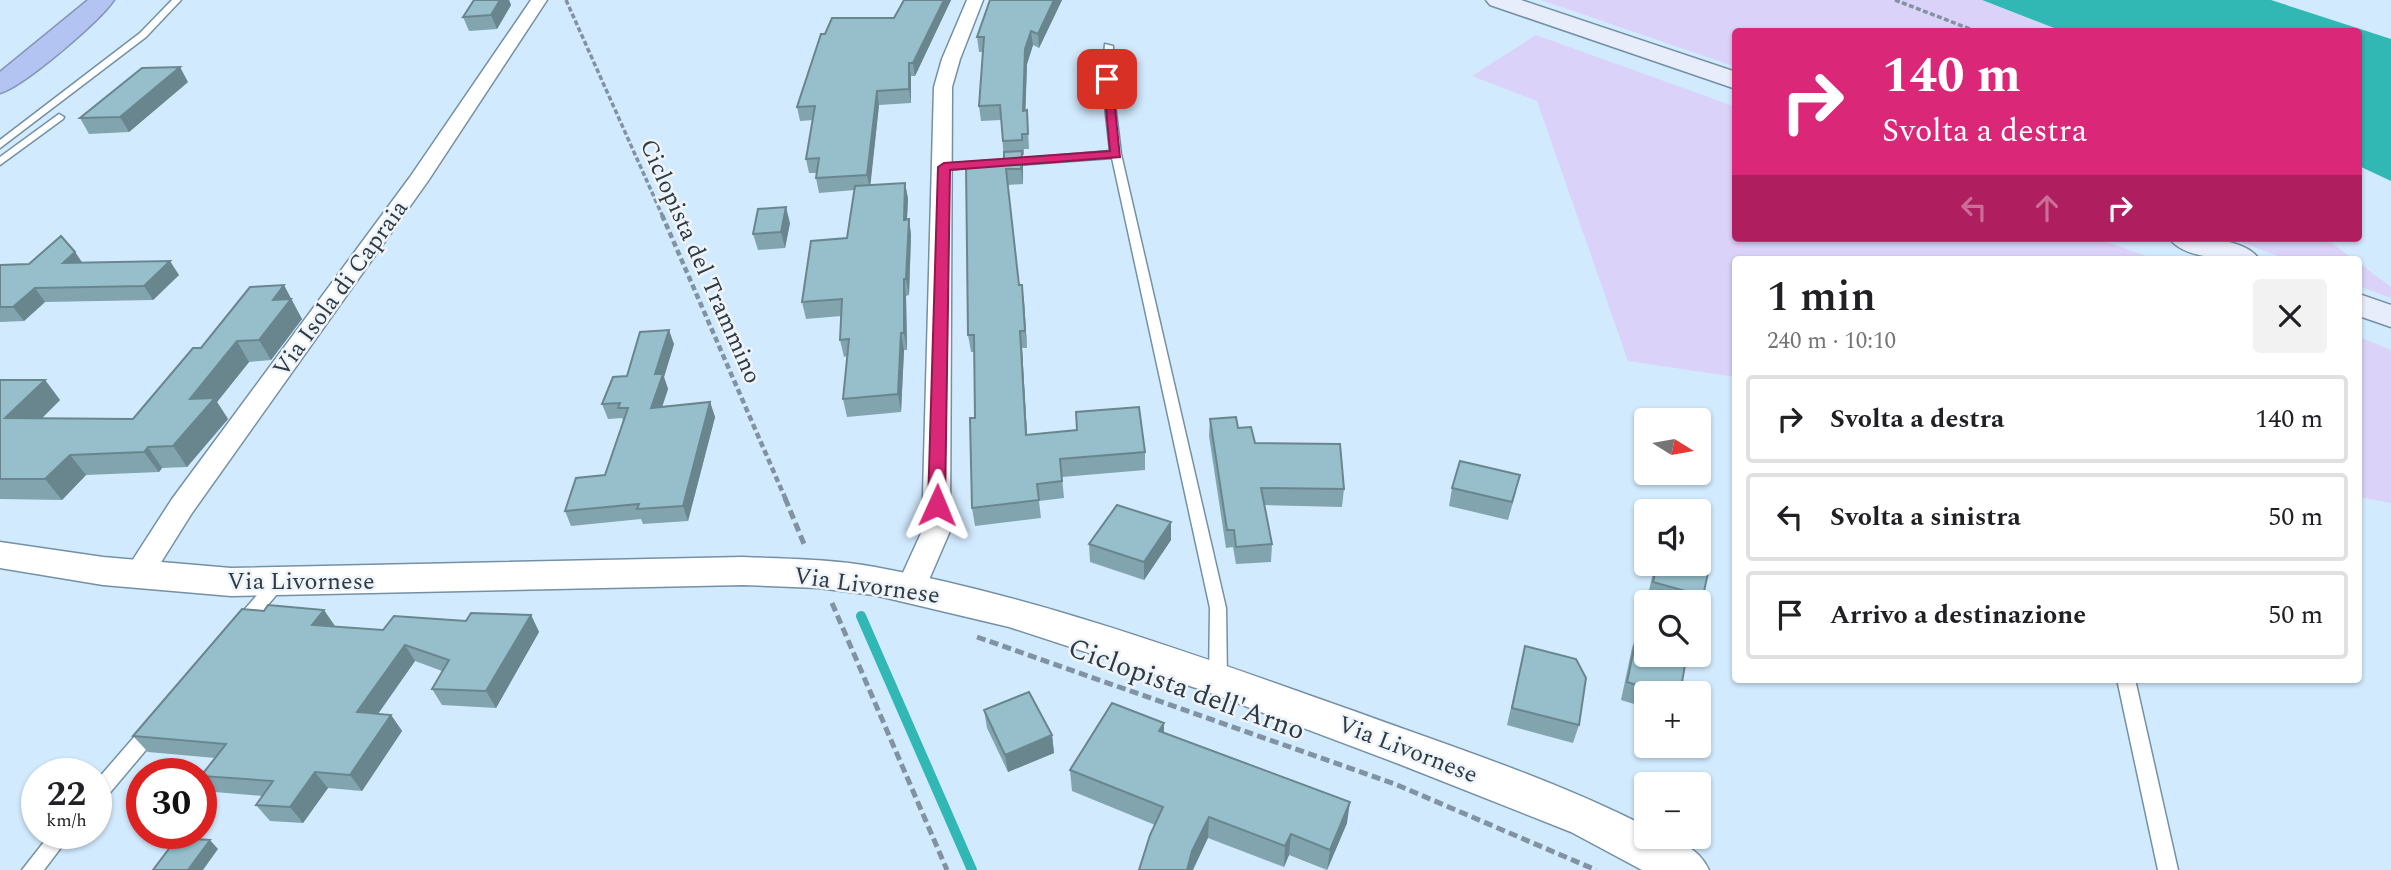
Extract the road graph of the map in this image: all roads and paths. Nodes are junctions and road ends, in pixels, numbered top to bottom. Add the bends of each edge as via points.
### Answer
1 (79, 0) edge
2 (102, 0) edge
3 (177, 0) edge
4 (540, 0) edge
5 (566, 0) edge
6 (975, 0) edge
7 (1498, 0) edge
8 (1895, 0) edge
9 (1968, 28) edge
10 (1108, 46) dead end
11 (0, 64) edge
12 (1732, 81) edge
13 (0, 85) edge
14 (59, 117) dead end
15 (0, 145) edge
16 (1116, 154) junction
17 (0, 162) edge
18 (944, 167) junction
19 (2196, 242) edge
20 (2235, 256) edge
21 (2362, 305) edge
22 (2391, 317) edge
23 (802, 538) dead end
24 (0, 555) edge
25 (138, 575) junction
26 (277, 583) junction
27 (911, 588) junction
28 (842, 606) dead end
29 (968, 635) dead end
30 (1218, 679) junction
31 (2127, 683) edge
32 (112, 775) edge
33 (50, 849) edge
34 (32, 870) edge
35 (947, 870) edge
36 (1596, 870) edge
37 (1686, 870) edge
38 (2168, 870) edge

1 - 11 highway
2 - 13 highway
3 - 15 lane via 143,35
4 - 25 street, Via Isola di Capraia via 418,181 182,506
5 - 23 path, Ciclopista del Trammino
6 - 18 street via 943,87
7 - 12 main road
8 - 9 path
10 - 16 lane
14 - 17 lane
16 - 18 lane
16 - 30 lane via 1218,608
18 - 27 street via 936,531
19 - 20 main road
21 - 22 main road
24 - 25 street, Via Livornese
25 - 26 street, Via Livornese
26 - 27 street, Via Livornese via 743,571 818,574
26 - 32 lane
27 - 30 street, Via Livornese via 1011,613
28 - 35 path via 833,605
29 - 36 path, Ciclopista dell'Arno via 1395,784
30 - 37 street, Via Livornese via 1587,818
31 - 38 lane
33 - 34 lane

